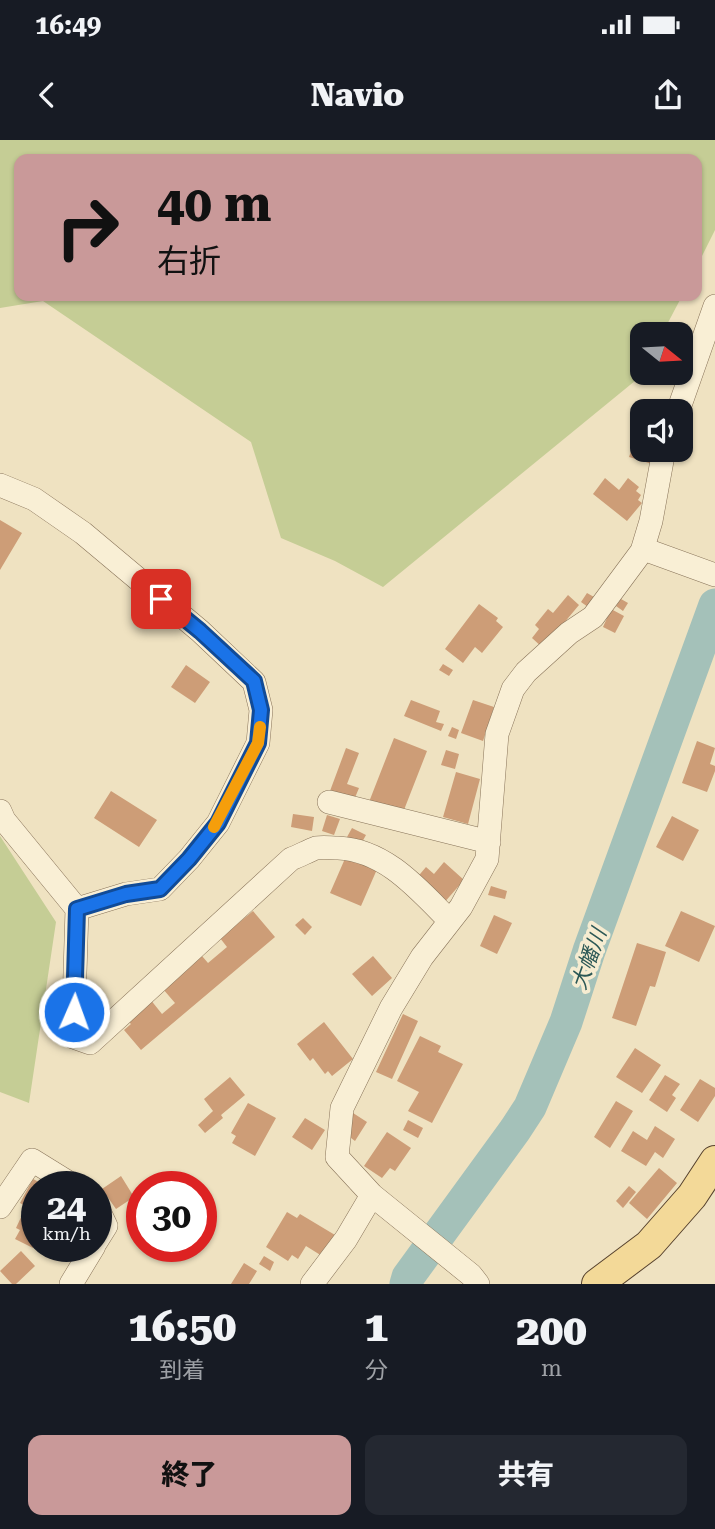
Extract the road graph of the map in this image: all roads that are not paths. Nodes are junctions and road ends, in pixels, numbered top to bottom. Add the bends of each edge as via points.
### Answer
1 (715, 306) edge
2 (682, 399) edge
3 (662, 462) edge
4 (0, 485) edge
5 (646, 551) junction
6 (715, 575) edge
7 (329, 802) dead end
8 (0, 811) edge
9 (489, 842) junction
10 (77, 909) junction
11 (450, 921) junction
12 (715, 1161) edge
13 (25, 1171) edge
14 (50, 1171) edge
15 (21, 1176) edge
16 (372, 1195) junction
17 (0, 1207) edge
18 (84, 1262) edge
19 (475, 1280) edge
20 (71, 1284) edge
21 (312, 1284) edge
22 (597, 1284) edge

1 - 2 street
3 - 5 street
4 - 10 street via 34,499 83,533 200,631 254,681 261,710 258,743 218,823 189,859 160,889
5 - 6 street
5 - 9 street via 593,617 569,633 513,689 497,734
7 - 9 street
8 - 10 street
9 - 11 street via 487,859
10 - 11 street via 73,1037 90,1043 291,859 318,848 349,849 389,865
11 - 16 street via 391,1008 342,1108 337,1157
12 - 22 main road via 692,1196 649,1245
13 - 14 street via 32,1160
15 - 17 street
16 - 19 street
16 - 21 street via 346,1240
18 - 20 street

